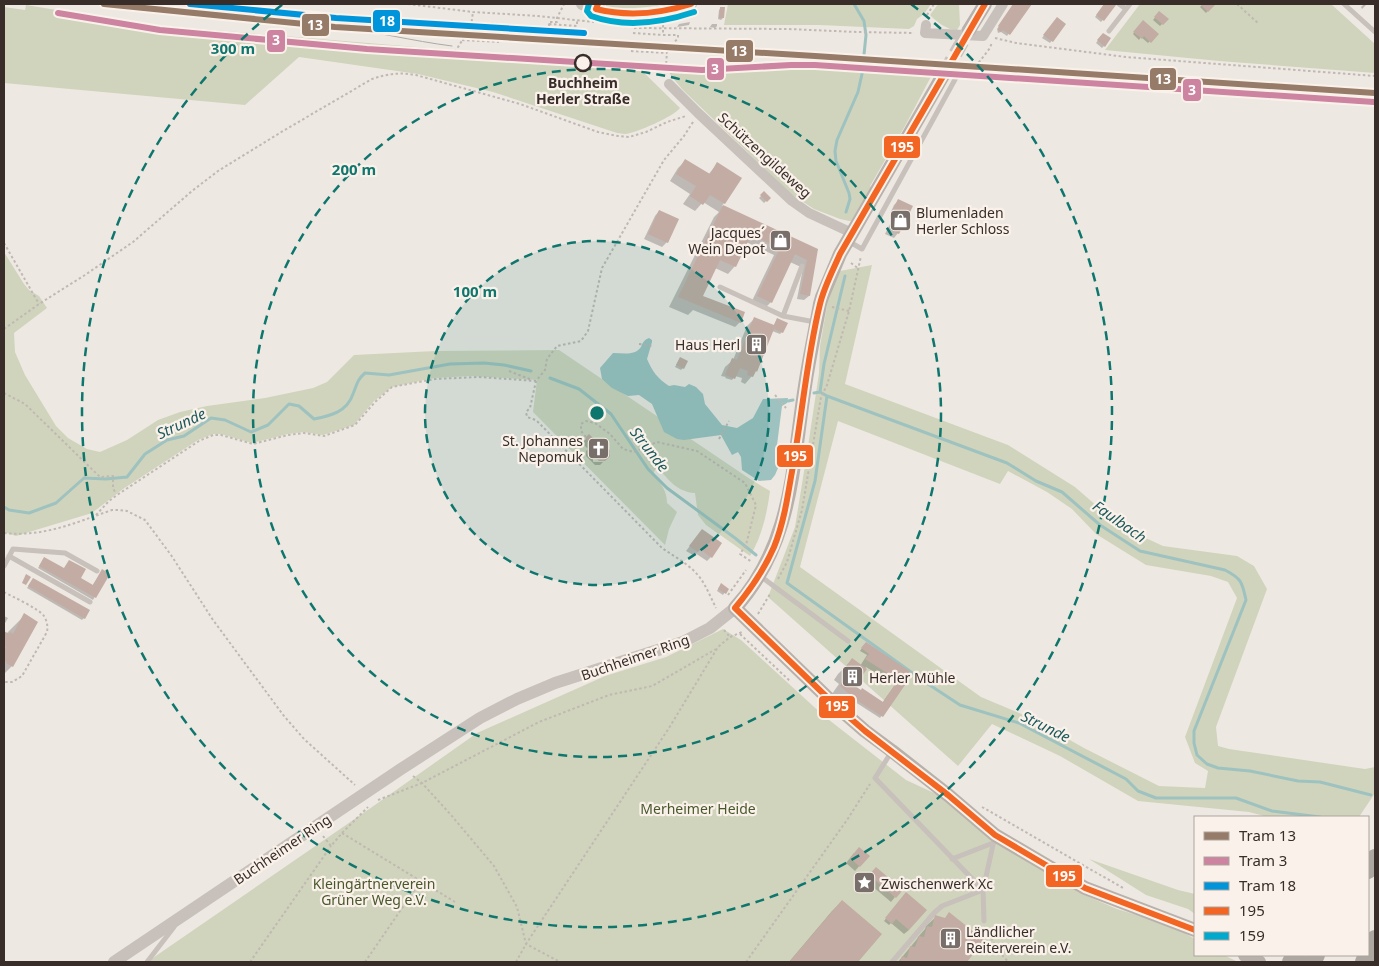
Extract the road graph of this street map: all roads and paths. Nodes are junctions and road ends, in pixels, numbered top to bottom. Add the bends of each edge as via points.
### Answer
1 (564, 4) edge
2 (582, 4) edge
3 (690, 4) edge
4 (986, 4) edge
5 (1004, 4) edge
6 (1119, 4) edge
7 (1130, 4) edge
8 (1236, 4) edge
9 (1344, 4) edge
10 (596, 7) edge
11 (1126, 9) junction
12 (473, 12) dead end
13 (577, 20) dead end
14 (472, 23) junction
15 (500, 24) dead end
16 (1259, 24) dead end
17 (663, 25) dead end
18 (1374, 28) edge
19 (925, 29) joint
20 (969, 30) tunnel mouth
21 (1109, 31) dead end
22 (857, 32) dead end
23 (633, 33) dead end
24 (663, 35) junction
25 (982, 36) junction
26 (462, 40) junction
27 (499, 42) dead end
28 (631, 51) dead end
29 (455, 52) dead end
30 (667, 53) junction
31 (951, 73) junction
32 (1375, 76) edge
33 (669, 84) joint
34 (698, 113) junction
35 (849, 237) junction
36 (4, 243) edge
37 (862, 249) junction
38 (802, 266) dead end
39 (720, 287) dead end
40 (39, 304) junction
41 (829, 306) dead end
42 (849, 311) junction
43 (783, 316) junction
44 (816, 323) junction
45 (4, 329) edge
46 (639, 344) dead end
47 (653, 346) dead end
48 (509, 371) dead end
49 (535, 381) junction
50 (4, 393) edge
51 (775, 395) dead end
52 (821, 397) dead end
53 (786, 408) dead end
54 (729, 421) dead end
55 (586, 437) dead end
56 (719, 439) dead end
57 (117, 495) junction
58 (95, 516) junction
59 (4, 533) edge
60 (9, 556) junction
61 (749, 560) dead end
62 (4, 566) edge
63 (747, 569) dead end
64 (97, 571) dead end
65 (760, 576) junction
66 (732, 588) dead end
67 (4, 592) edge
68 (90, 602) dead end
69 (735, 608) junction
70 (716, 609) dead end
71 (730, 637) dead end
72 (848, 641) dead end
73 (718, 647) junction
74 (4, 682) edge
75 (892, 750) junction
76 (401, 769) junction
77 (875, 778) junction
78 (422, 783) junction
79 (358, 788) dead end
80 (375, 801) dead end
81 (979, 805) dead end
82 (369, 806) dead end
83 (316, 826) junction
84 (342, 832) junction
85 (994, 839) junction
86 (331, 846) junction
87 (952, 859) junction
88 (420, 882) junction
89 (1123, 888) dead end
90 (983, 890) junction
91 (455, 902) dead end
92 (184, 914) junction
93 (984, 922) joint
94 (1194, 930) edge
95 (1375, 939) edge
96 (526, 944) junction
97 (1369, 952) edge
98 (1247, 956) edge
99 (114, 962) edge
100 (146, 962) edge
101 (250, 962) edge
102 (365, 962) edge
103 (516, 962) edge
104 (560, 962) edge
105 (746, 962) edge
106 (892, 962) edge
107 (1010, 962) edge
108 (1259, 962) edge

1 - 13 path via 557,22 549,22 549,25 577,26
2 - 10 street
3 - 10 street via 639,14 620,14
4 - 20 main road
5 - 25 street
6 - 11 lane
7 - 11 lane
8 - 16 path
9 - 18 lane
11 - 21 lane
12 - 14 path
14 - 15 path
14 - 26 path
17 - 24 path
19 - 22 path
19 - 25 street
23 - 24 path
24 - 30 path via 678,34
25 - 31 path via 982,39 993,42 969,74
25 - 32 path via 1126,57
26 - 27 path
26 - 29 path
28 - 30 path
30 - 33 path via 666,66 672,67
31 - 35 main road, Buchheimer Ring
31 - 37 lane
33 - 34 street, Schützengildeweg
34 - 35 street, Schützengildeweg via 792,201
34 - 40 path via 629,137 618,136 416,75 388,74 350,91 218,171 133,242
34 - 49 path via 664,160 602,268 588,331 581,341 557,346 545,370
35 - 37 lane
35 - 44 main road, Buchheimer Ring via 820,304
36 - 40 path
37 - 42 path
38 - 43 lane
39 - 43 lane
40 - 45 path
41 - 42 path
42 - 52 path
43 - 44 lane
44 - 65 main road, Buchheimer Ring via 783,522
46 - 47 path
48 - 49 path
49 - 57 path via 435,379 392,387 355,425 324,436 304,433 252,444 213,435
49 - 70 path via 527,417 536,420 662,548 699,576
50 - 57 path via 25,404 100,477 113,476
51 - 53 path
54 - 56 path
55 - 61 path via 581,431 581,424 586,420 610,434 623,449 634,452 657,442 697,451 745,483 756,505 746,545 740,554
57 - 58 path
58 - 59 path via 57,530
58 - 79 path via 119,510 145,520 284,716 304,740
60 - 62 lane
60 - 64 lane via 13,549 65,553
60 - 68 lane
63 - 66 path
65 - 69 main road, Buchheimer Ring
65 - 72 lane
67 - 74 path via 40,612 48,625 22,676 12,682
69 - 75 main road via 834,704
69 - 76 street, Buchheimer Ring via 710,628 683,642 517,699 480,718
71 - 73 path
73 - 78 path via 652,686 609,695 539,722
73 - 96 path via 664,736
75 - 77 lane
75 - 85 main road via 948,795
76 - 78 path
76 - 83 street, Buchheimer Ring
77 - 87 lane
77 - 105 path
78 - 80 path
78 - 96 path via 494,866 517,907
81 - 89 path
82 - 84 path
83 - 86 path
83 - 92 street, Buchheimer Ring
84 - 86 path
84 - 88 path
85 - 87 lane
85 - 90 lane
85 - 94 main road via 1085,888
86 - 101 path
87 - 90 lane
88 - 91 path
88 - 102 path
90 - 93 lane
90 - 106 lane via 942,906
92 - 99 street, Buchheimer Ring
92 - 100 lane
93 - 107 path via 1004,958
95 - 97 highway
96 - 103 path
96 - 104 path
98 - 108 main road

